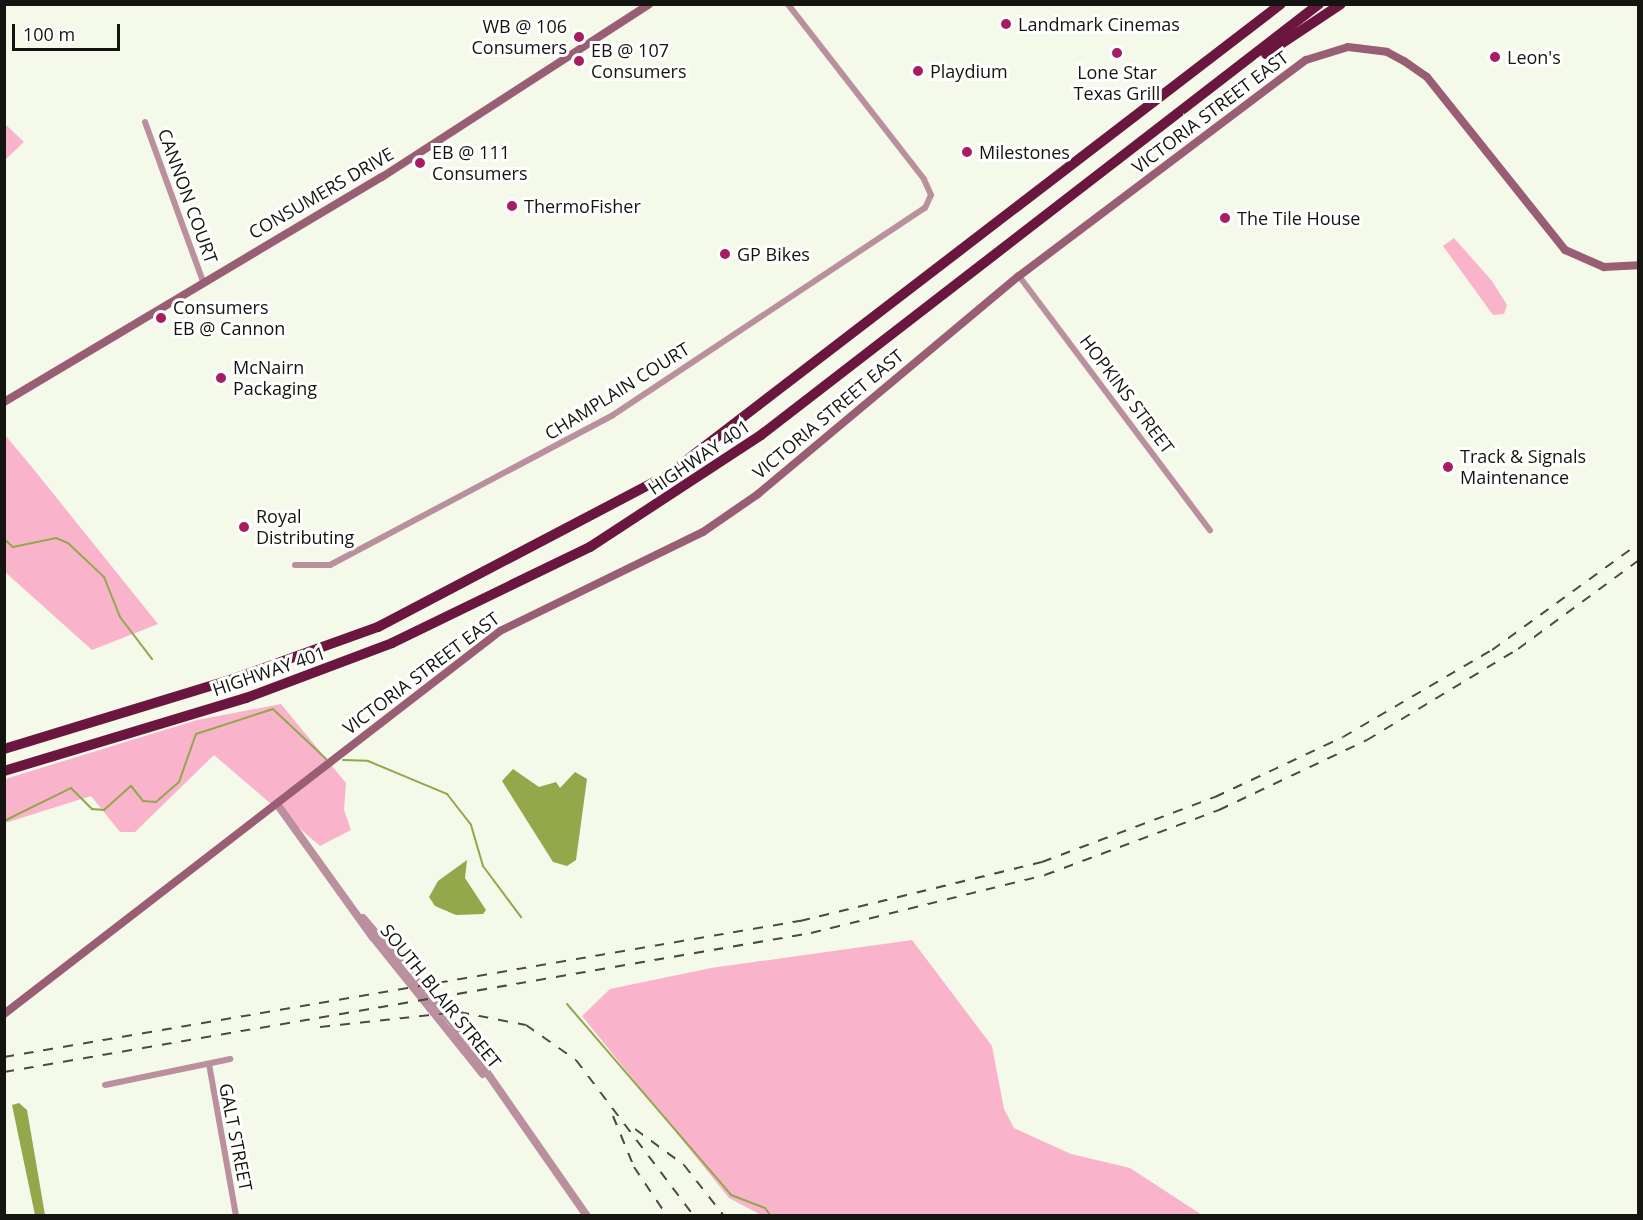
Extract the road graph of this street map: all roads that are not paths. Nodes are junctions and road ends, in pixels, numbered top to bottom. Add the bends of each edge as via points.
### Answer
1 (649, 4) edge
2 (789, 4) edge
3 (1272, 4) edge
4 (1281, 4) edge
5 (1319, 4) edge
6 (1341, 4) edge
7 (1218, 53) junction
8 (1198, 99) junction
9 (145, 122) dead end
10 (1638, 265) edge
11 (1019, 276) junction
12 (203, 281) junction
13 (4, 402) edge
14 (1210, 530) dead end
15 (295, 565) dead end
16 (4, 749) edge
17 (4, 771) edge
18 (277, 804) junction
19 (4, 1014) edge
20 (230, 1059) dead end
21 (210, 1064) junction
22 (105, 1085) dead end
23 (236, 1215) edge
24 (587, 1215) edge

1 - 12 main road, CONSUMERS DRIVE via 513,96
2 - 15 street, CHAMPLAIN COURT via 932,195 925,208 613,415 330,565
3 - 7 highway
4 - 7 highway, HIGHWAY 401
5 - 8 highway, HIGHWAY 401
6 - 8 highway
7 - 16 highway, HIGHWAY 401 via 666,476 378,627 225,682
8 - 17 highway, HIGHWAY 401 via 761,435 590,547 392,643 246,698
9 - 12 street, CANNON COURT
10 - 11 main road, VICTORIA STREET EAST via 1604,267 1565,250 1427,77 1387,52 1348,47 1306,60
11 - 14 street, HOPKINS STREET
11 - 18 main road, VICTORIA STREET EAST via 758,494 703,532 500,631
12 - 13 main road, CONSUMERS DRIVE
18 - 19 main road, VICTORIA STREET EAST
18 - 24 street, SOUTH BLAIR STREET via 363,918 451,1021
20 - 21 street
21 - 22 street
21 - 23 street, GALT STREET

